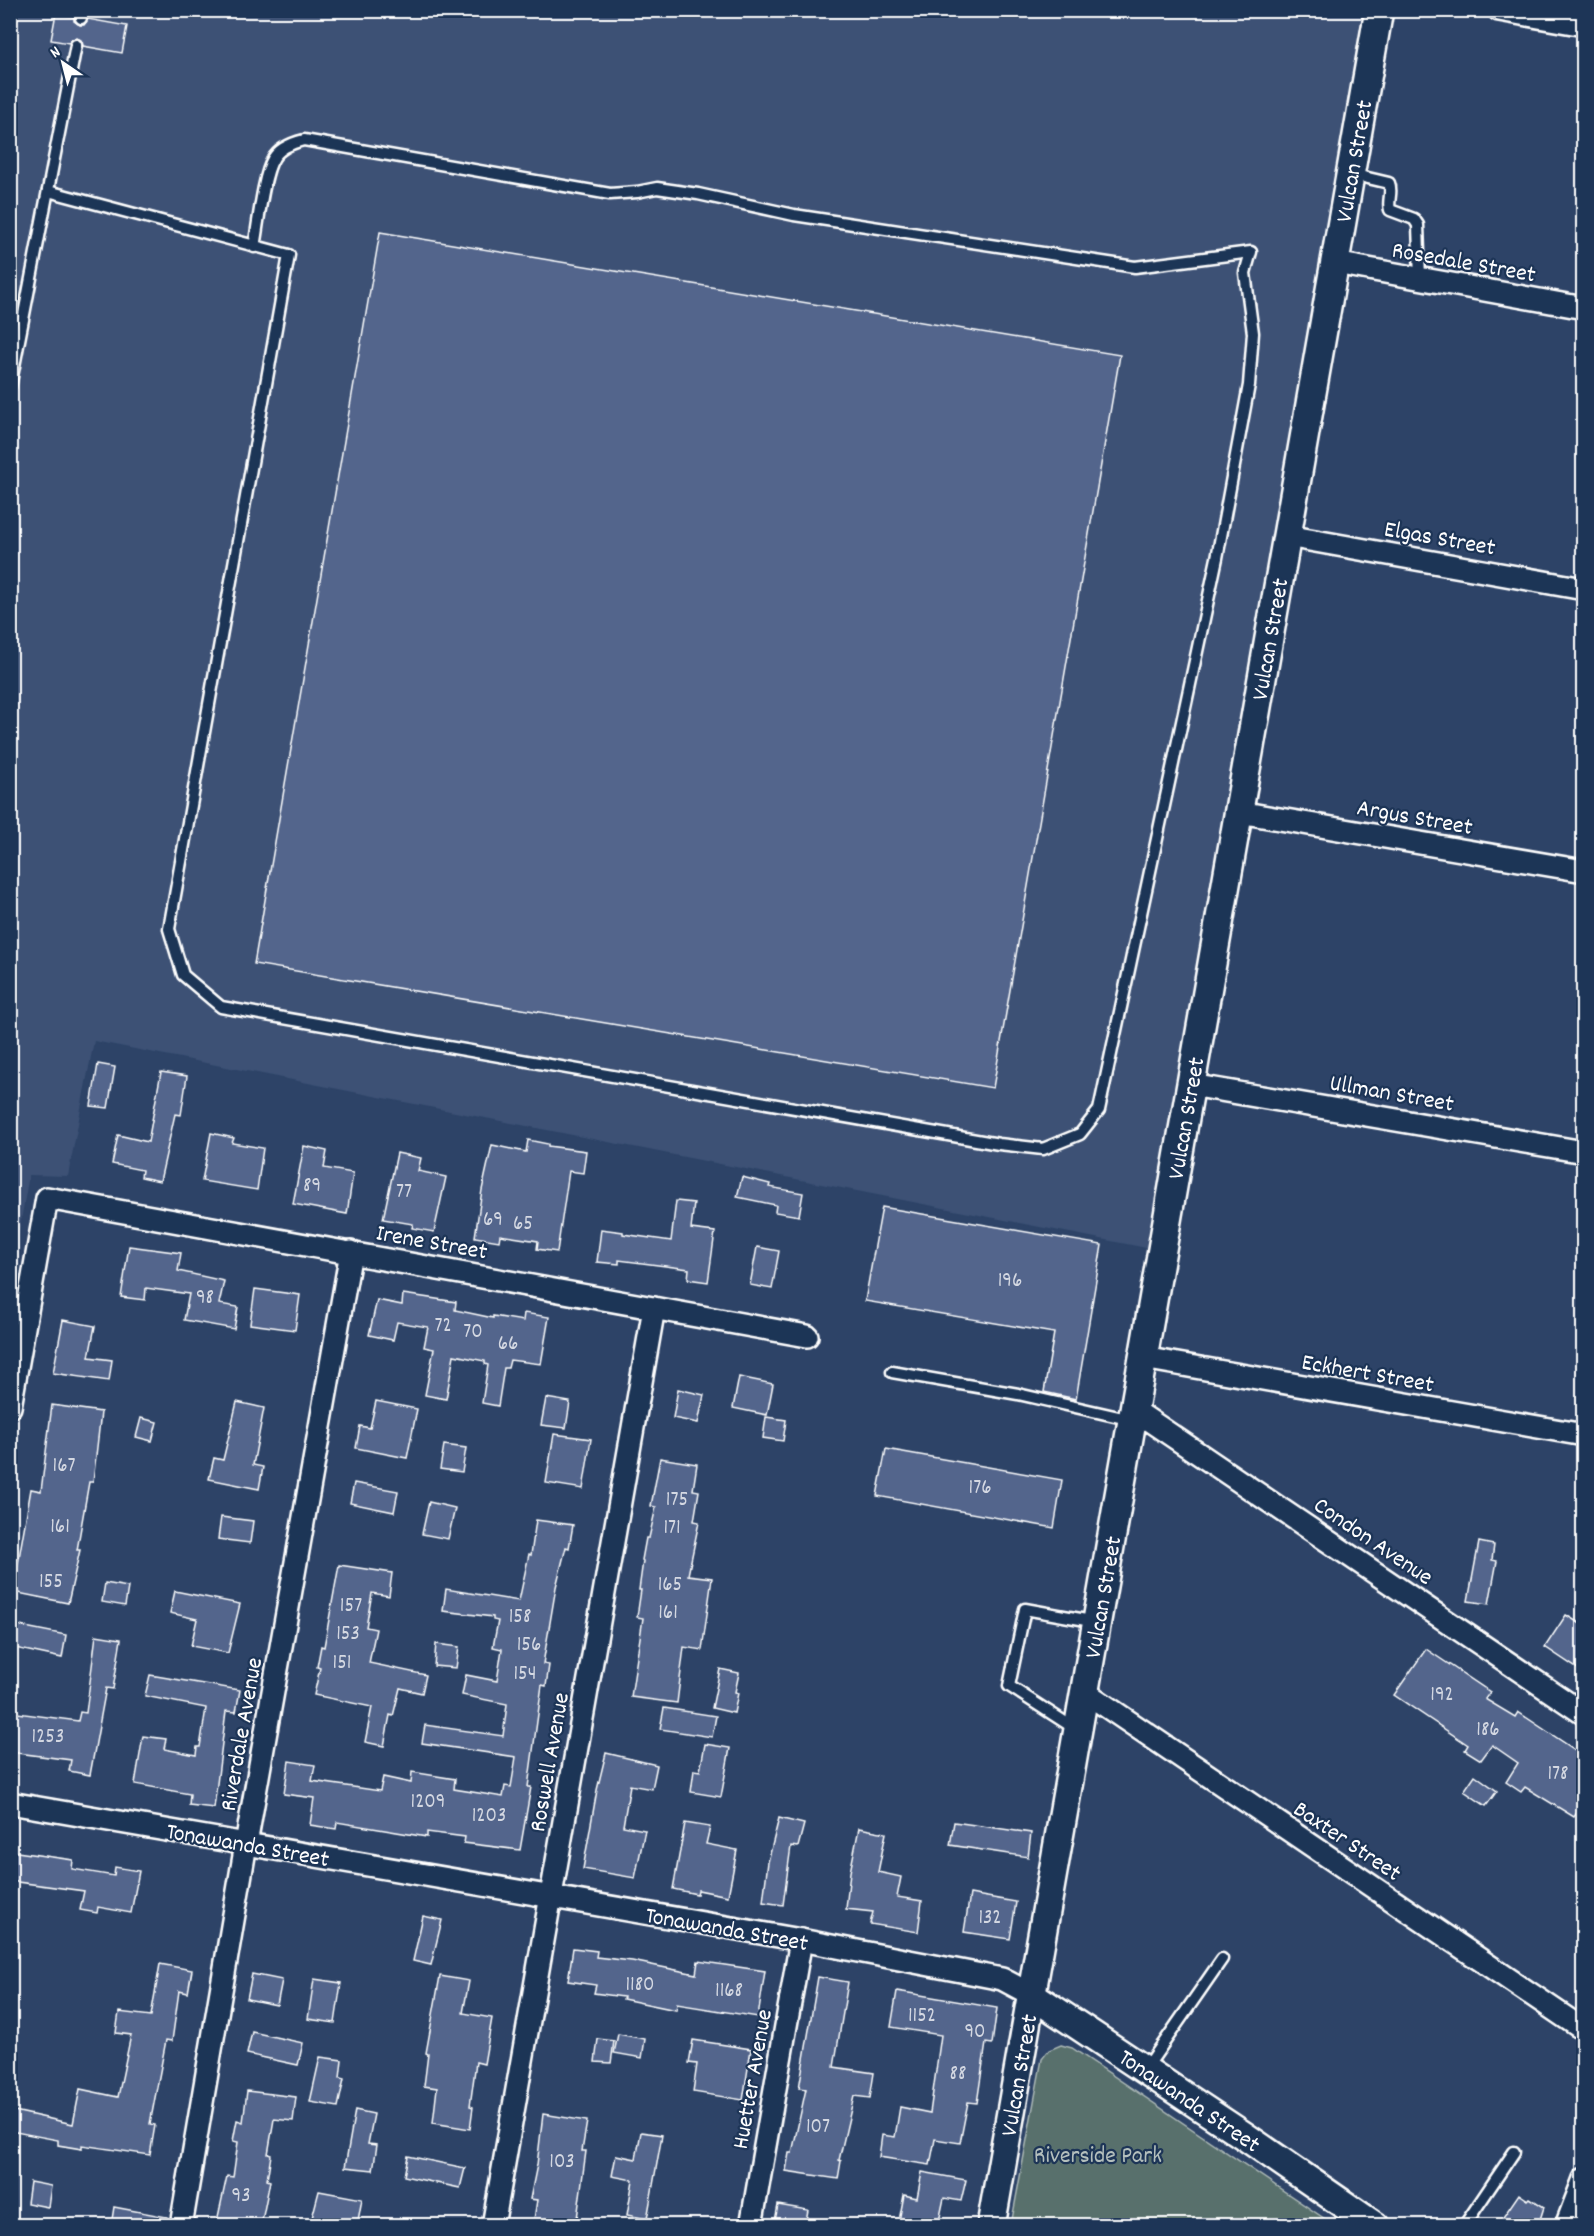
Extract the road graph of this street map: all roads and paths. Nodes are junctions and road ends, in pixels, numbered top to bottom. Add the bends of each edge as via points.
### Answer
1 (1379, 10) edge
2 (1499, 10) edge
3 (1584, 25) edge
4 (76, 45) dead end
5 (1351, 174) junction
6 (48, 191) junction
7 (254, 247) junction
8 (1335, 263) junction
9 (1420, 279) junction
10 (1584, 308) edge
11 (10, 387) edge
12 (1287, 536) junction
13 (1584, 588) edge
14 (1239, 812) junction
15 (1584, 871) edge
16 (1191, 1084) junction
17 (1584, 1152) edge
18 (351, 1252) junction
19 (654, 1308) junction
20 (807, 1336) dead end
21 (1143, 1358) junction
22 (892, 1372) dead end
23 (10, 1407) edge
24 (1133, 1415) junction
25 (1584, 1436) edge
26 (1097, 1622) junction
27 (1085, 1692) junction
28 (1584, 1714) edge
29 (1078, 1731) junction
30 (10, 1803) edge
31 (246, 1844) junction
32 (551, 1898) junction
33 (801, 1940) junction
34 (1222, 1959) dead end
35 (1032, 1995) junction
36 (1584, 2030) edge
37 (1145, 2070) junction
38 (1514, 2152) dead end
39 (1584, 2179) edge
40 (181, 2226) edge
41 (493, 2226) edge
42 (751, 2226) edge
43 (992, 2226) edge
44 (1375, 2226) edge
45 (1464, 2226) edge
46 (1566, 2226) edge

1 - 5 street, Vulcan Street
2 - 3 street
4 - 6 lane
5 - 8 street, Vulcan Street
5 - 9 lane via 1389,183 1390,210 1414,219 1418,225
6 - 7 lane
6 - 11 lane
7 - 7 lane via 273,159 291,143 304,140 610,194 657,188 794,215 1135,267 1251,252 1245,273 1253,333 1250,385 1221,535 1099,1110 1080,1134 1043,1149 999,1144 327,1025 220,1006 183,975 169,928 289,255
8 - 9 street, Rosedale Street
8 - 12 street, Vulcan Street
9 - 10 street, Rosedale Street
12 - 13 street, Elgas Street
12 - 14 street, Vulcan Street
14 - 15 street, Argus Street
14 - 16 street, Vulcan Street
16 - 17 street, Ullman Street
16 - 21 street, Vulcan Street
18 - 19 street, Irene Street
18 - 23 street, Irene Street via 47,1198
18 - 31 street, Riverdale Avenue
19 - 20 street, Irene Street
19 - 32 street, Roswell Avenue
21 - 24 street, Vulcan Street
21 - 25 street, Eckhert Street
22 - 24 lane
24 - 26 street, Vulcan Street
24 - 28 street, Condon Avenue
26 - 27 street, Vulcan Street
26 - 29 lane via 1025,1609 1009,1686
27 - 29 street, Vulcan Street
27 - 36 street, Baxter Street
29 - 35 street, Vulcan Street
30 - 31 street, Tonawanda Street
31 - 32 street, Tonawanda Street
31 - 40 street, Riverdale Avenue
32 - 33 street, Tonawanda Street
32 - 41 street, Roswell Avenue
33 - 35 street, Tonawanda Street via 1002,1979
33 - 42 street, Huetter Avenue
34 - 37 lane
35 - 37 street, Tonawanda Street
35 - 43 street, Vulcan Street
37 - 44 street, Tonawanda Street
38 - 45 lane
39 - 46 street

